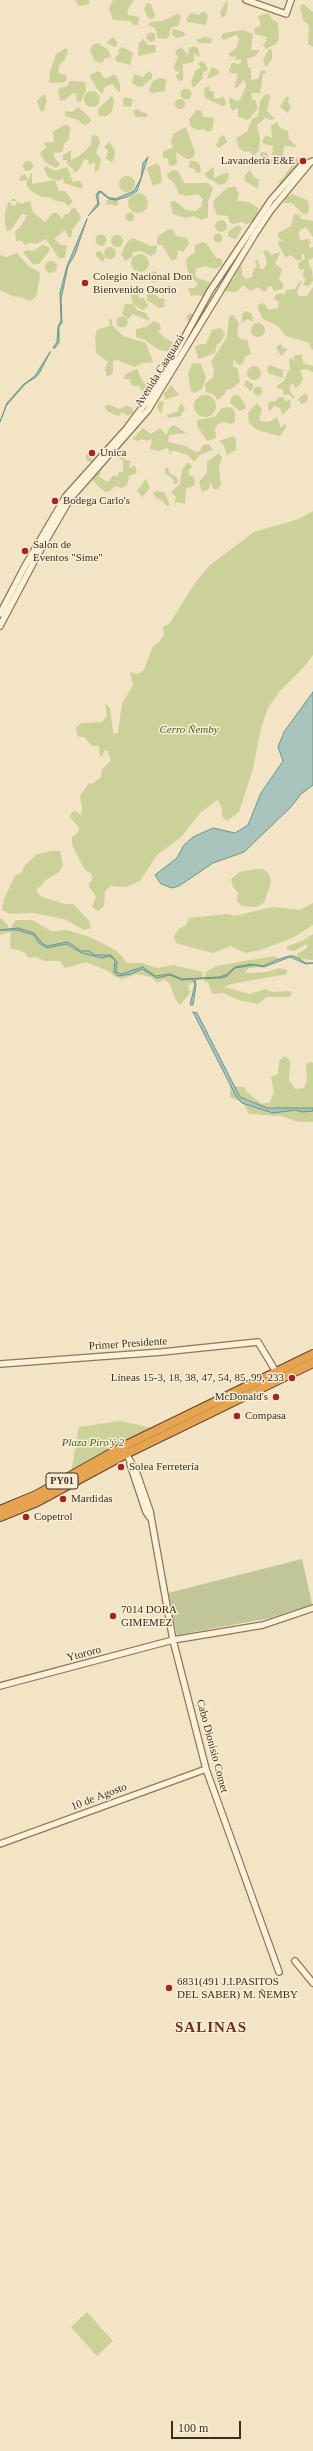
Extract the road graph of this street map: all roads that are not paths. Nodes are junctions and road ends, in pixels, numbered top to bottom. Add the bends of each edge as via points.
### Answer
1 (246, 0) edge
2 (291, 0) edge
3 (311, 162) edge
4 (0, 614) edge
5 (0, 626) edge
6 (313, 1354) edge
7 (313, 1363) edge
8 (0, 1364) edge
9 (279, 1375) junction
10 (126, 1454) junction
11 (0, 1510) edge
12 (0, 1517) edge
13 (313, 1608) edge
14 (173, 1640) junction
15 (0, 1686) edge
16 (206, 1769) junction
17 (0, 1844) edge
18 (295, 1961) dead end
19 (279, 1972) dead end
20 (313, 1983) edge

1 - 2 street via 286,14
3 - 4 street, Avenida Caaguazú via 301,166 266,207 210,291 156,389 127,428 66,496 24,566
3 - 5 street, Avenida Caaguazú via 271,210 255,234 152,404 130,433 70,499
6 - 9 highway, PY01
7 - 9 highway, PY01
8 - 9 street, Primer Presidente via 258,1342
9 - 10 highway, PY01
10 - 11 highway, PY01
10 - 12 highway, PY01 via 37,1502
10 - 14 street, Cabo Dionisio Comet via 146,1512 151,1519
13 - 14 street, Ytororo via 263,1625
14 - 15 street, Ytororo
14 - 16 street, Cabo Dionisio Comet
16 - 17 street, 10 de Agosto
16 - 19 street, Cabo Dionisio Comet
18 - 20 street

